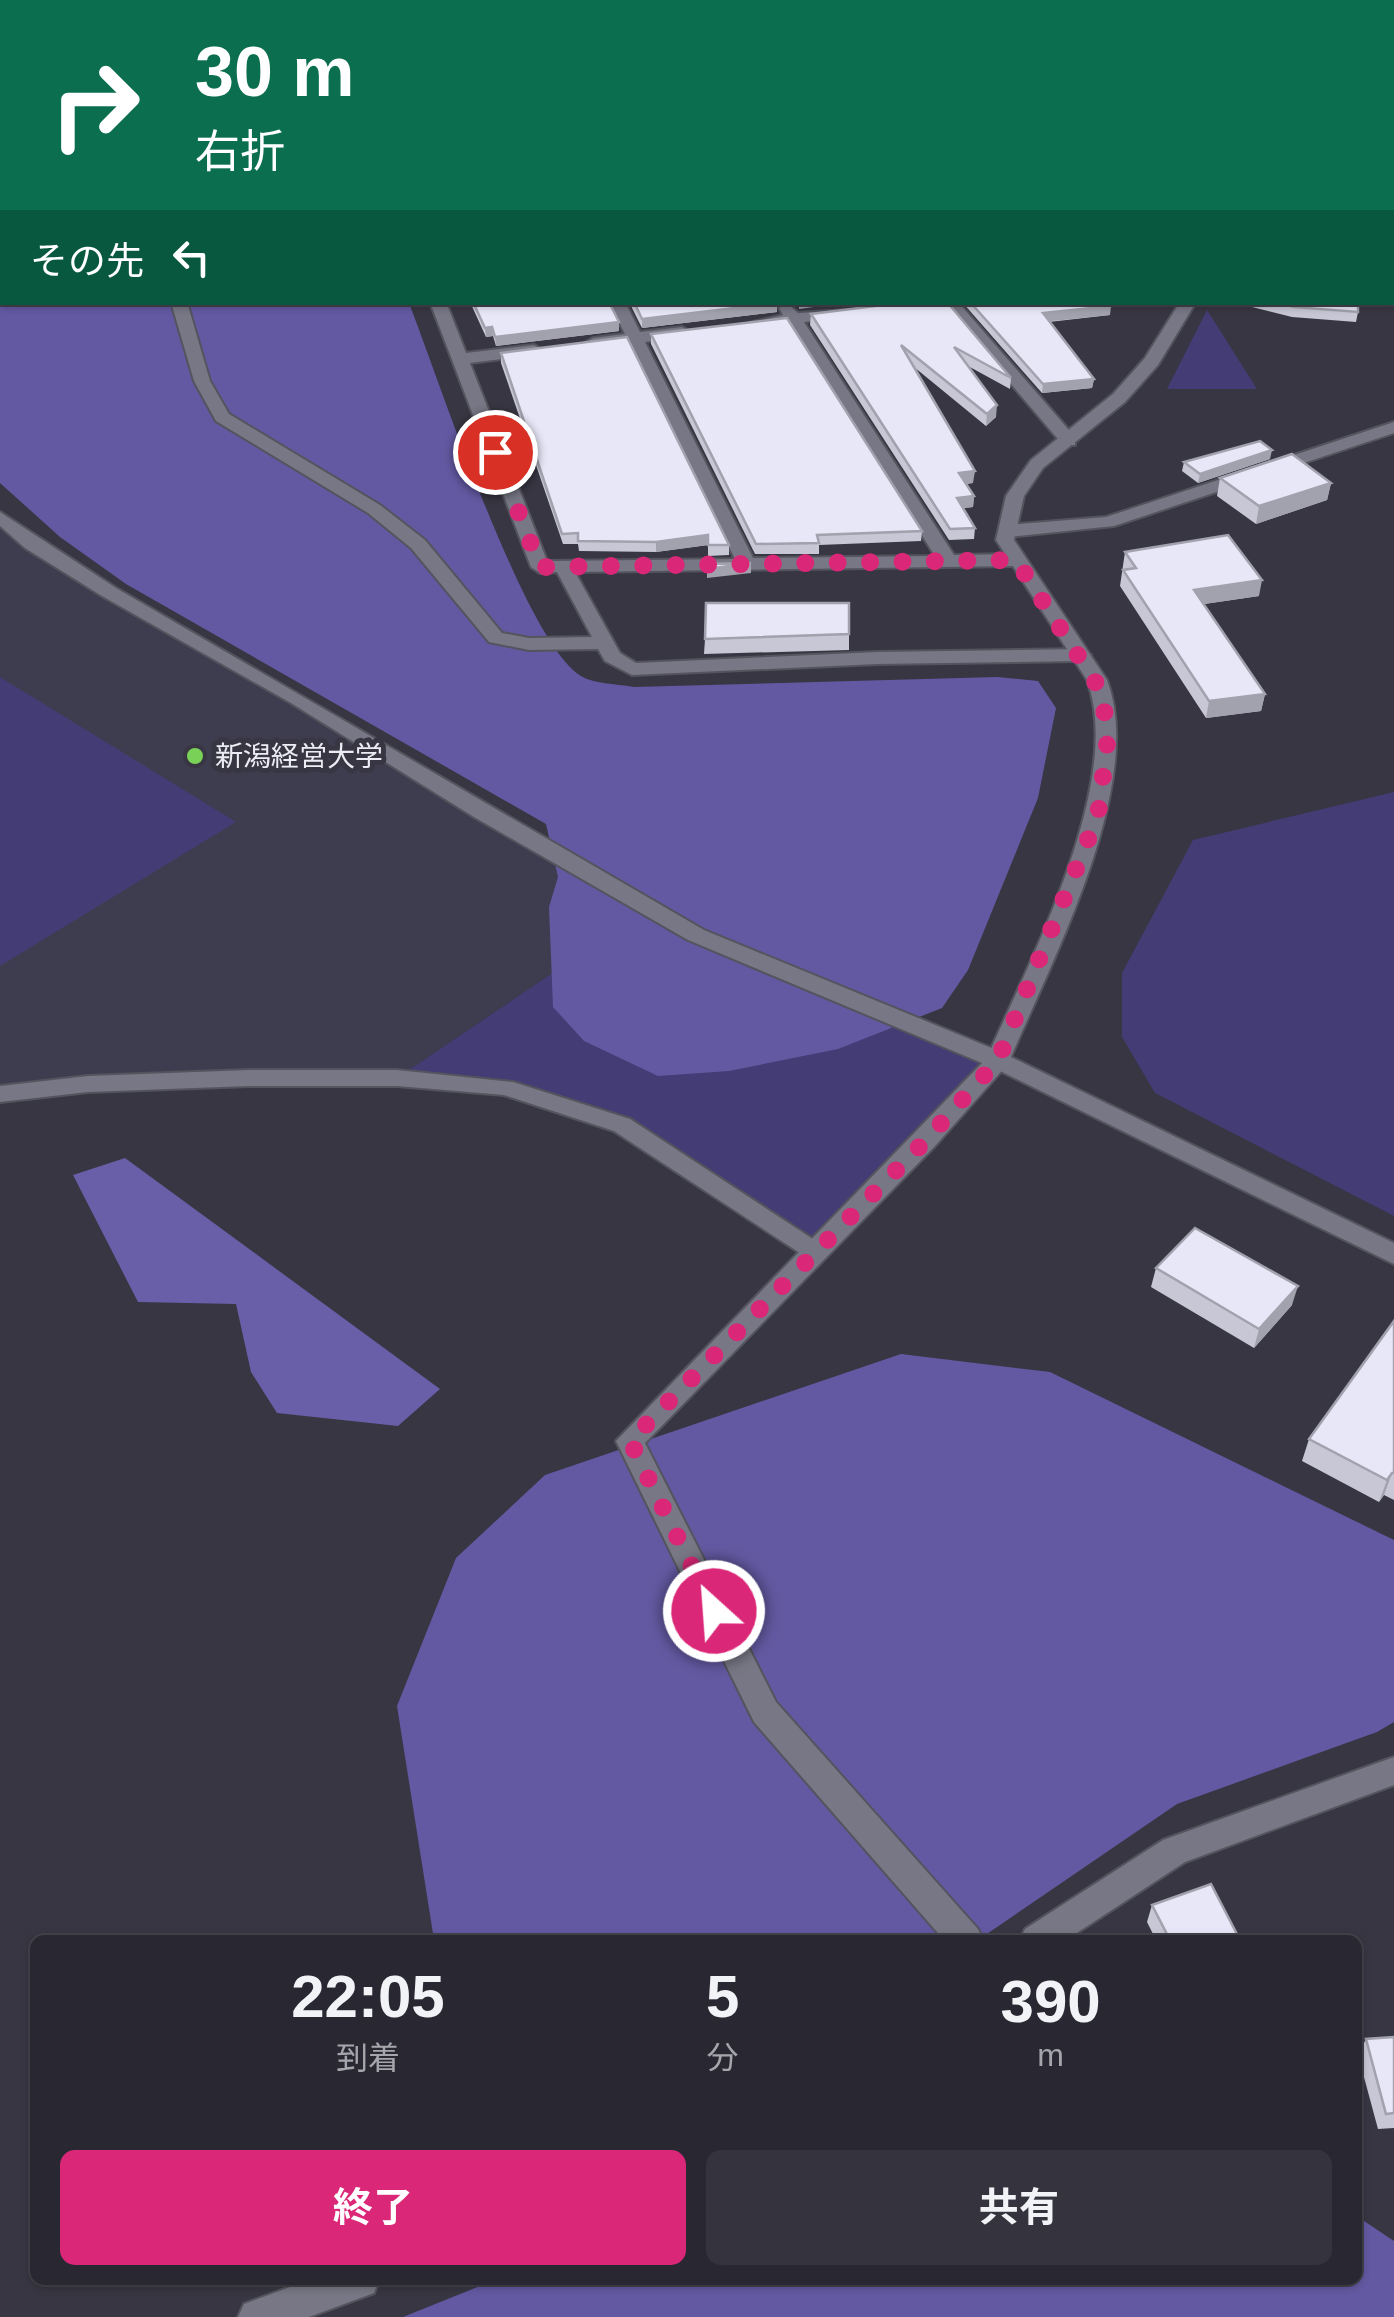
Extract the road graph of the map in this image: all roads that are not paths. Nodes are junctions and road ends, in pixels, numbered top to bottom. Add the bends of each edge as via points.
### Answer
1 (180, 305) edge
2 (439, 305) edge
3 (619, 305) edge
4 (952, 305) edge
5 (1186, 305) edge
6 (789, 311) edge
7 (852, 312) edge
8 (742, 325) edge
9 (706, 330) edge
10 (636, 338) junction
11 (577, 345) edge
12 (557, 348) edge
13 (459, 360) junction
14 (1394, 427) edge
15 (1069, 441) junction
16 (0, 517) edge
17 (1008, 530) junction
18 (1016, 560) junction
19 (948, 561) junction
20 (747, 564) junction
21 (563, 567) junction
22 (607, 642) junction
23 (1081, 655) junction
24 (998, 1060) junction
25 (0, 1094) edge
26 (814, 1250) junction
27 (1394, 1254) edge
28 (1394, 1771) edge
29 (962, 1935) edge
30 (1045, 1935) edge
31 (347, 2285) edge
32 (257, 2317) edge

1 - 22 street via 202,380 222,417 418,544 496,638
2 - 13 street
3 - 10 street
4 - 15 street
5 - 15 street via 1152,361
6 - 7 street
6 - 8 street
6 - 19 street
9 - 10 street
10 - 11 street
10 - 20 street
12 - 13 street
13 - 21 street via 540,567
14 - 17 street via 1108,522
15 - 17 street via 1037,464 1015,496
16 - 24 street via 109,592 696,935
17 - 18 street
18 - 19 street
18 - 23 street
19 - 20 street
20 - 21 street
21 - 22 street
22 - 23 street via 612,657 632,669
23 - 24 street via 1103,694 1107,745 1098,815
24 - 26 street
24 - 27 street
25 - 26 lane via 249,1078 398,1078 505,1087 622,1125
26 - 29 street via 630,1441 765,1712
28 - 30 street via 1174,1851
31 - 32 street

